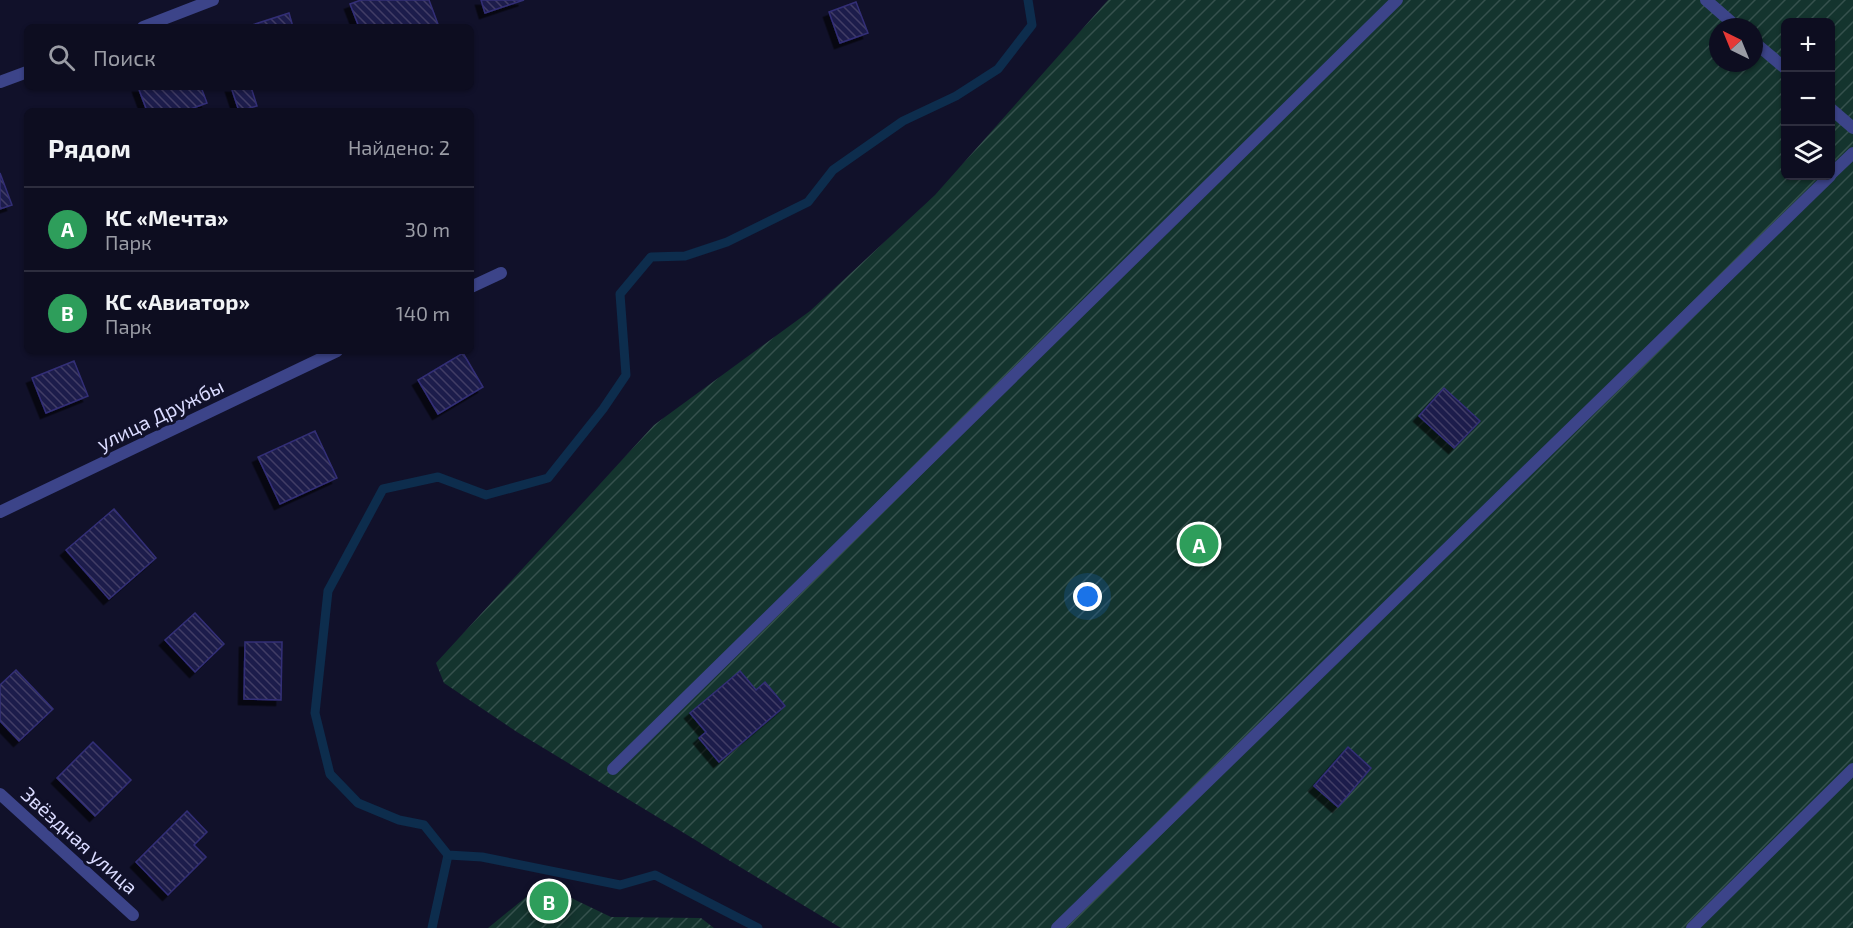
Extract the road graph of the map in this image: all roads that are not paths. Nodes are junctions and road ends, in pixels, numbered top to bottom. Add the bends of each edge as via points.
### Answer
1 (213, 0) edge
2 (1397, 0) edge
3 (1706, 0) edge
4 (1727, 18) edge
5 (151, 24) edge
6 (1763, 50) edge
7 (1781, 66) edge
8 (24, 73) edge
9 (0, 82) edge
10 (1835, 112) edge
11 (1853, 128) edge
12 (1853, 153) edge
13 (1835, 170) edge
14 (1825, 180) edge
15 (501, 273) dead end
16 (474, 286) edge
17 (331, 354) edge
18 (0, 512) edge
19 (613, 769) dead end
20 (1853, 769) edge
21 (0, 794) edge
22 (133, 915) dead end
23 (1057, 928) edge
24 (1692, 928) edge

1 - 5 street
2 - 19 street
3 - 4 street
6 - 7 street
8 - 9 street
10 - 11 street
12 - 13 street
14 - 23 street
15 - 16 street
17 - 18 street, улица Дружбы
20 - 24 street
21 - 22 street, Звёздная улица

